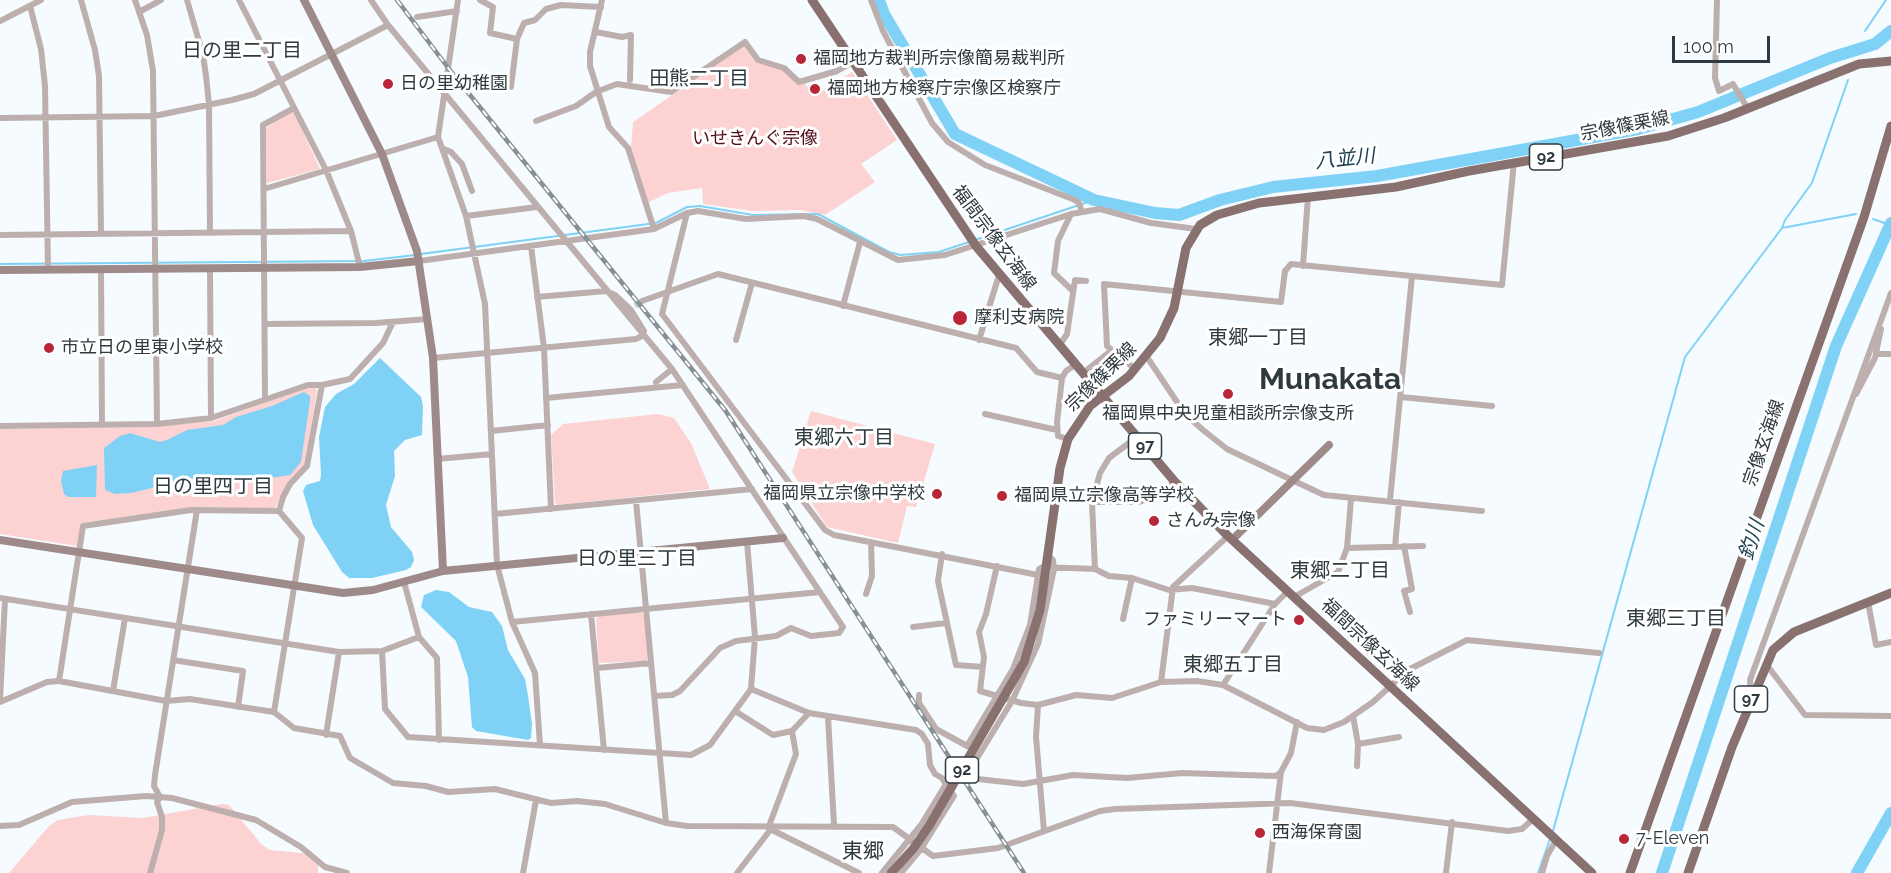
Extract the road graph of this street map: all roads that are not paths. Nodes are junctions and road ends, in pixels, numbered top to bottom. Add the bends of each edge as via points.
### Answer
1 (41, 0) edge
2 (81, 0) edge
3 (135, 0) edge
4 (161, 0) edge
5 (187, 0) edge
6 (239, 0) edge
7 (304, 0) edge
8 (371, 0) edge
9 (458, 0) edge
10 (480, 0) edge
11 (812, 0) edge
12 (870, 0) edge
13 (1717, 0) edge
14 (602, 3) edge
15 (30, 6) junction
16 (457, 11) junction
17 (139, 12) junction
18 (417, 17) dead end
19 (0, 21) edge
20 (388, 25) junction
21 (596, 32) junction
22 (517, 39) junction
23 (331, 54) junction
24 (1891, 61) edge
25 (853, 62) junction
26 (280, 80) junction
27 (630, 80) dead end
28 (511, 87) dead end
29 (597, 92) junction
30 (444, 94) junction
31 (209, 104) junction
32 (1747, 107) junction
33 (294, 108) junction
34 (154, 116) junction
35 (46, 117) junction
36 (100, 117) junction
37 (0, 118) edge
38 (536, 121) dead end
39 (1891, 126) edge
40 (438, 137) junction
41 (444, 149) junction
42 (382, 154) junction
43 (1514, 162) junction
44 (326, 170) junction
45 (264, 189) junction
46 (472, 191) dead end
47 (1308, 196) junction
48 (537, 207) junction
49 (1082, 212) junction
50 (687, 213) junction
51 (1071, 214) junction
52 (466, 216) junction
53 (1196, 229) junction
54 (654, 230) junction
55 (351, 231) junction
56 (264, 232) junction
57 (101, 233) junction
58 (155, 233) junction
59 (210, 233) junction
60 (47, 234) junction
61 (0, 235) edge
62 (562, 237) junction
63 (860, 242) junction
64 (531, 246) junction
65 (976, 246) junction
66 (475, 249) junction
67 (418, 257) junction
68 (359, 263) junction
69 (1303, 266) junction
70 (156, 268) junction
71 (265, 268) junction
72 (210, 269) junction
73 (0, 270) edge
74 (48, 270) junction
75 (101, 270) junction
76 (999, 275) junction
77 (1412, 276) junction
78 (1086, 281) dead end
79 (752, 283) junction
80 (606, 291) junction
81 (1073, 291) junction
82 (666, 292) junction
83 (1178, 292) junction
84 (1891, 293) edge
85 (537, 297) junction
86 (642, 301) tunnel mouth
87 (843, 306) junction
88 (1882, 316) junction
89 (428, 319) junction
90 (393, 322) junction
91 (265, 324) junction
92 (739, 331) junction
93 (747, 333) dead end
94 (644, 335) junction
95 (736, 340) dead end
96 (980, 340) junction
97 (1059, 346) junction
98 (544, 348) junction
99 (1112, 350) junction
100 (488, 354) junction
101 (1876, 354) junction
102 (1891, 354) edge
103 (1147, 357) junction
104 (432, 358) junction
105 (1075, 365) junction
106 (672, 369) junction
107 (1136, 369) junction
108 (1083, 373) junction
109 (1062, 378) junction
110 (656, 382) dead end
111 (683, 385) junction
112 (322, 386) junction
113 (1102, 396) junction
114 (1401, 397) junction
115 (546, 398) junction
116 (265, 399) junction
117 (1851, 399) junction
118 (1492, 406) dead end
119 (985, 414) dead end
120 (211, 418) junction
121 (157, 424) junction
122 (102, 425) junction
123 (548, 425) junction
124 (0, 426) edge
125 (1057, 430) junction
126 (491, 431) junction
127 (1137, 437) junction
128 (1068, 439) junction
129 (1329, 445) dead end
130 (492, 454) junction
131 (437, 459) junction
132 (1292, 480) junction
133 (1175, 482) junction
134 (752, 489) junction
135 (1056, 490) junction
136 (1351, 499) junction
137 (1390, 500) junction
138 (636, 501) junction
139 (1092, 502) junction
140 (1399, 502) junction
141 (551, 508) junction
142 (197, 510) junction
143 (279, 511) junction
144 (1482, 511) dead end
145 (495, 514) junction
146 (783, 538) junction
147 (1230, 538) junction
148 (0, 540) edge
149 (747, 542) junction
150 (871, 542) junction
151 (1404, 546) junction
152 (1423, 546) dead end
153 (1395, 547) junction
154 (1347, 548) junction
155 (640, 551) junction
156 (80, 553) junction
157 (942, 554) junction
158 (497, 565) junction
159 (997, 566) junction
160 (1050, 568) junction
161 (187, 569) junction
162 (1095, 569) junction
163 (443, 572) junction
164 (1038, 575) junction
165 (1132, 579) junction
166 (404, 582) junction
167 (295, 587) junction
168 (1172, 590) junction
169 (820, 592) junction
170 (1891, 593) edge
171 (866, 594) dead end
172 (1291, 594) junction
173 (3, 598) edge
174 (753, 599) junction
175 (1868, 602) junction
176 (1275, 604) junction
177 (71, 609) junction
178 (646, 609) junction
179 (1410, 612) dead end
180 (591, 614) junction
181 (125, 618) junction
182 (1123, 619) dead end
183 (512, 622) junction
184 (946, 623) junction
185 (178, 627) junction
186 (913, 627) dead end
187 (419, 637) junction
188 (755, 637) junction
189 (1891, 642) edge
190 (285, 645) junction
191 (382, 651) junction
192 (339, 652) junction
193 (1599, 653) dead end
194 (172, 660) junction
195 (651, 663) junction
196 (1766, 664) junction
197 (983, 667) junction
198 (597, 668) junction
199 (59, 681) junction
200 (1161, 682) junction
201 (1223, 685) junction
202 (1390, 687) junction
203 (751, 689) junction
204 (113, 691) junction
205 (919, 695) dead end
206 (655, 696) junction
207 (998, 696) junction
208 (1751, 699) junction
209 (0, 701) edge
210 (166, 701) junction
211 (1012, 701) junction
212 (1038, 705) junction
213 (238, 707) junction
214 (735, 711) junction
215 (274, 712) junction
216 (809, 713) junction
217 (1353, 716) junction
218 (1891, 716) edge
219 (828, 717) junction
220 (1297, 722) junction
221 (792, 731) junction
222 (326, 735) junction
223 (1399, 737) dead end
224 (439, 740) junction
225 (1359, 744) junction
226 (540, 745) junction
227 (968, 747) junction
228 (604, 750) junction
229 (660, 754) junction
230 (980, 754) junction
231 (1357, 766) dead end
232 (1281, 772) junction
233 (1040, 783) junction
234 (946, 784) junction
235 (160, 798) junction
236 (536, 800) junction
237 (1279, 803) junction
238 (1533, 819) junction
239 (1452, 822) junction
240 (666, 823) junction
241 (834, 825) junction
242 (0, 826) edge
243 (769, 828) junction
244 (1044, 831) junction
245 (1553, 837) junction
246 (910, 840) junction
247 (921, 849) junction
248 (325, 870) edge
249 (150, 873) edge
250 (347, 873) edge
251 (523, 873) edge
252 (737, 873) edge
253 (859, 873) edge
254 (882, 873) edge
255 (891, 873) edge
256 (901, 873) edge
257 (1269, 873) edge
258 (1446, 873) edge
259 (1542, 873) edge
260 (1592, 873) edge
261 (1630, 873) edge
262 (1688, 873) edge

1 - 15 street
2 - 36 street via 95,50
3 - 17 street
4 - 17 street
5 - 31 street via 203,55
6 - 26 street
7 - 23 street
8 - 20 street
9 - 16 street
10 - 22 street via 493,7 490,33
11 - 25 main road, 福間宗像玄海線 / 97
12 - 49 street via 932,123 948,142 985,165 1075,200
13 - 32 street via 1715,78 1719,90 1733,84
14 - 21 street
14 - 22 street via 546,9 535,20 524,22
15 - 19 street
15 - 35 street via 41,49
16 - 18 street
16 - 30 street
17 - 34 street via 153,71
20 - 23 street
20 - 30 street
21 - 27 street via 622,37 631,34
21 - 29 street via 590,66
22 - 28 street
23 - 26 street
23 - 42 street
24 - 32 main road, 宗像篠栗線 / 92 via 1859,64
25 - 29 street via 799,82 784,68 758,60 745,42 671,92 617,84
25 - 65 main road, 福間宗像玄海線 / 97
26 - 31 street via 254,94
26 - 33 street
29 - 38 street via 576,106
29 - 54 street via 609,127 628,148
30 - 40 street
30 - 48 street
31 - 34 street
31 - 59 street
32 - 43 main road, 宗像篠栗線 / 92 via 1668,135
33 - 44 street
33 - 45 street via 263,125
34 - 36 street
34 - 58 street
35 - 36 street
35 - 37 street
35 - 60 street
36 - 57 street
39 - 261 main road, 宗像玄海線 via 1864,218
40 - 41 street
40 - 42 street
41 - 46 street via 462,164
41 - 52 street
42 - 44 street
42 - 67 street
43 - 47 main road, 宗像篠栗線 / 92 via 1396,187
43 - 77 street via 1502,285
44 - 45 street
44 - 55 street
45 - 56 street
47 - 53 main road, 宗像篠栗線 / 92 via 1246,206 1211,218
47 - 69 street
48 - 52 street
48 - 62 street
49 - 51 street
49 - 53 street via 1100,209 1151,223
50 - 54 street
50 - 63 street via 698,211 746,219 804,216
50 - 82 street
51 - 65 street
51 - 81 street via 1058,242 1054,273
52 - 66 street
53 - 83 main road, 宗像篠栗線 / 92 via 1186,248
54 - 62 street
55 - 56 street
55 - 68 street
56 - 59 street
56 - 71 street
57 - 58 street
57 - 60 street
58 - 59 street
58 - 70 street
60 - 61 street
60 - 74 street
62 - 64 street
62 - 80 street
63 - 65 street via 898,260 945,255
63 - 87 street
64 - 66 street
64 - 85 street
65 - 76 main road, 福間宗像玄海線 / 97
66 - 67 street
66 - 100 street via 485,304
67 - 68 street
67 - 89 street
68 - 71 street
69 - 77 street
69 - 83 street via 1291,264 1285,271 1281,302
70 - 72 street
70 - 75 street
70 - 121 street
71 - 72 street
71 - 91 street
72 - 120 street
73 - 74 street
74 - 75 street
75 - 122 street
76 - 96 street
76 - 97 main road, 福間宗像玄海線 / 97
77 - 114 street
78 - 81 street via 1075,280
79 - 82 street via 718,274
79 - 87 street
79 - 92 street
80 - 85 street
80 - 94 street
80 - 94 street via 633,308
81 - 97 street via 1067,334
82 - 86 street
82 - 150 street via 662,314 825,530
83 - 99 street via 1104,284 1107,346
83 - 103 main road, 宗像篠栗線 / 92 via 1166,328
84 - 88 street
85 - 98 street
87 - 96 street
88 - 101 street
88 - 117 street
89 - 90 street
89 - 104 street
90 - 91 street
90 - 112 street via 383,343 350,379
91 - 116 street
92 - 93 street
92 - 95 street
94 - 98 street
94 - 106 street
96 - 109 street via 1016,348 1037,372
97 - 105 main road, 福間宗像玄海線 / 97
98 - 100 street
98 - 115 street
99 - 107 street
99 - 108 street
100 - 104 street
100 - 126 street
101 - 102 street
101 - 117 street
103 - 107 main road, 宗像篠栗線 / 92
103 - 132 street via 1185,414 1203,430 1227,449
104 - 131 street
105 - 108 main road, 福間宗像玄海線 / 97
105 - 109 street
106 - 110 street
106 - 111 street
107 - 113 main road, 宗像篠栗線 / 92
108 - 113 main road, 福間宗像玄海線 / 97
109 - 125 street
111 - 115 street
111 - 134 street
112 - 116 street via 308,385
112 - 143 street via 307,466 290,484
113 - 127 main road, 福間宗像玄海線 / 97
113 - 128 main road, 宗像篠栗線 / 92 via 1078,421
114 - 118 street
114 - 137 street
115 - 123 street
116 - 120 street
117 - 208 street via 1750,680
119 - 125 street
120 - 121 street
121 - 122 street
122 - 124 street
123 - 126 street
123 - 141 street
125 - 128 street via 1058,436
126 - 130 street
127 - 133 main road, 福間宗像玄海線 / 97
127 - 139 street via 1103,465
128 - 135 main road, 宗像篠栗線 / 92
129 - 132 street
130 - 131 street
130 - 145 street
131 - 163 street
132 - 136 street via 1324,495
132 - 147 street
133 - 139 street via 1158,495 1139,502
133 - 147 main road, 福間宗像玄海線 / 97
134 - 138 street
134 - 146 street
135 - 139 street
135 - 160 main road, 宗像篠栗線 / 92
136 - 137 street
136 - 154 street
137 - 140 street
138 - 141 street
138 - 155 street
139 - 162 street
140 - 144 street
140 - 153 street
141 - 145 street
142 - 143 street
142 - 156 street via 84,526
142 - 161 street
143 - 167 street via 302,538
145 - 158 street
146 - 149 street
146 - 169 street
147 - 168 street via 1187,572
147 - 172 main road, 福間宗像玄海線 / 97
148 - 156 street
149 - 155 street
149 - 174 street
150 - 157 street
150 - 171 street via 872,576
151 - 152 street
151 - 153 street
151 - 179 street via 1412,589 1404,591
153 - 154 street
154 - 172 street via 1338,572
155 - 158 street
155 - 178 street
156 - 161 street
156 - 177 street
157 - 159 street
157 - 184 street via 938,581
158 - 163 street
158 - 183 street
159 - 164 street
159 - 197 street via 979,632 984,646
160 - 162 street
160 - 164 street via 1039,569
160 - 211 street via 1038,644
160 - 255 main road, 宗像篠栗線 / 92 via 1024,662 929,826
161 - 167 street
161 - 185 street
162 - 165 street via 1109,576
163 - 166 street
164 - 207 street via 1030,625
165 - 168 street
165 - 182 street
166 - 167 street via 343,593
166 - 187 street
167 - 190 street
168 - 176 street via 1192,588
168 - 200 street
169 - 174 street
169 - 188 street via 843,627 839,633 811,636 791,628 776,636
170 - 175 main road, 97
172 - 176 street
172 - 202 main road, 福間宗像玄海線 / 97
173 - 177 street
173 - 209 street
174 - 178 street
174 - 188 street
175 - 189 street via 1876,645
175 - 196 main road, 97 via 1794,632 1778,644
176 - 201 street
177 - 181 street
177 - 199 street
178 - 180 street
178 - 195 street
180 - 183 street
180 - 198 street
181 - 185 street
181 - 204 street
183 - 226 street via 535,673
184 - 186 street
184 - 197 street via 956,665
185 - 190 street
185 - 194 street
187 - 191 street
187 - 224 street via 437,658
188 - 203 street
188 - 206 street via 720,648 680,691
190 - 192 street
190 - 215 street
191 - 192 street
191 - 224 street via 385,710 408,737
192 - 222 street
193 - 202 street via 1467,640 1408,670
194 - 210 street
194 - 213 street via 243,671
195 - 198 street
195 - 206 street
196 - 208 main road, 97
196 - 218 street via 1805,715
197 - 207 street via 980,691
198 - 228 street
199 - 204 street
199 - 209 street
200 - 201 street
200 - 212 street via 1120,697 1076,695
201 - 220 street
202 - 217 street
202 - 238 main road, 福間宗像玄海線 / 97
203 - 214 street
203 - 216 street
204 - 210 street
205 - 227 street via 919,703 936,729
206 - 229 street
207 - 211 street
207 - 227 street
208 - 262 main road, 97
210 - 213 street via 190,699
210 - 235 street via 154,786
211 - 212 street
211 - 230 street
212 - 233 street
213 - 215 street
214 - 221 street via 773,735
214 - 229 street via 710,746 691,755
215 - 222 street via 294,728
216 - 219 street
216 - 221 street
217 - 220 street via 1324,730
217 - 225 street
219 - 234 street via 916,730 928,744 930,765
219 - 241 street
220 - 232 street via 1291,753
221 - 243 street via 796,754
222 - 236 street via 340,736 350,758 393,783 448,792 495,789
223 - 225 street
224 - 226 street
225 - 231 street
226 - 228 street
227 - 230 street
228 - 229 street
229 - 240 street
230 - 233 street via 971,768 978,779
232 - 233 street via 1276,776 1073,776
232 - 237 street
233 - 244 street
234 - 246 street
234 - 247 street via 954,796
235 - 242 street via 72,802 19,825
235 - 248 street via 256,820 301,847
235 - 249 street via 157,802 162,830
236 - 240 street via 605,804
236 - 251 street
237 - 239 street
237 - 244 street via 1115,809
237 - 257 street
238 - 239 street via 1516,831
238 - 245 main road, 福間宗像玄海線 / 97
239 - 258 street
240 - 243 street
241 - 243 street
241 - 246 street via 893,827
243 - 252 street
243 - 253 street
244 - 247 street via 998,848 933,855
245 - 259 street
245 - 260 main road, 福間宗像玄海線 / 97
246 - 247 street
246 - 254 street
247 - 256 street
248 - 250 street

